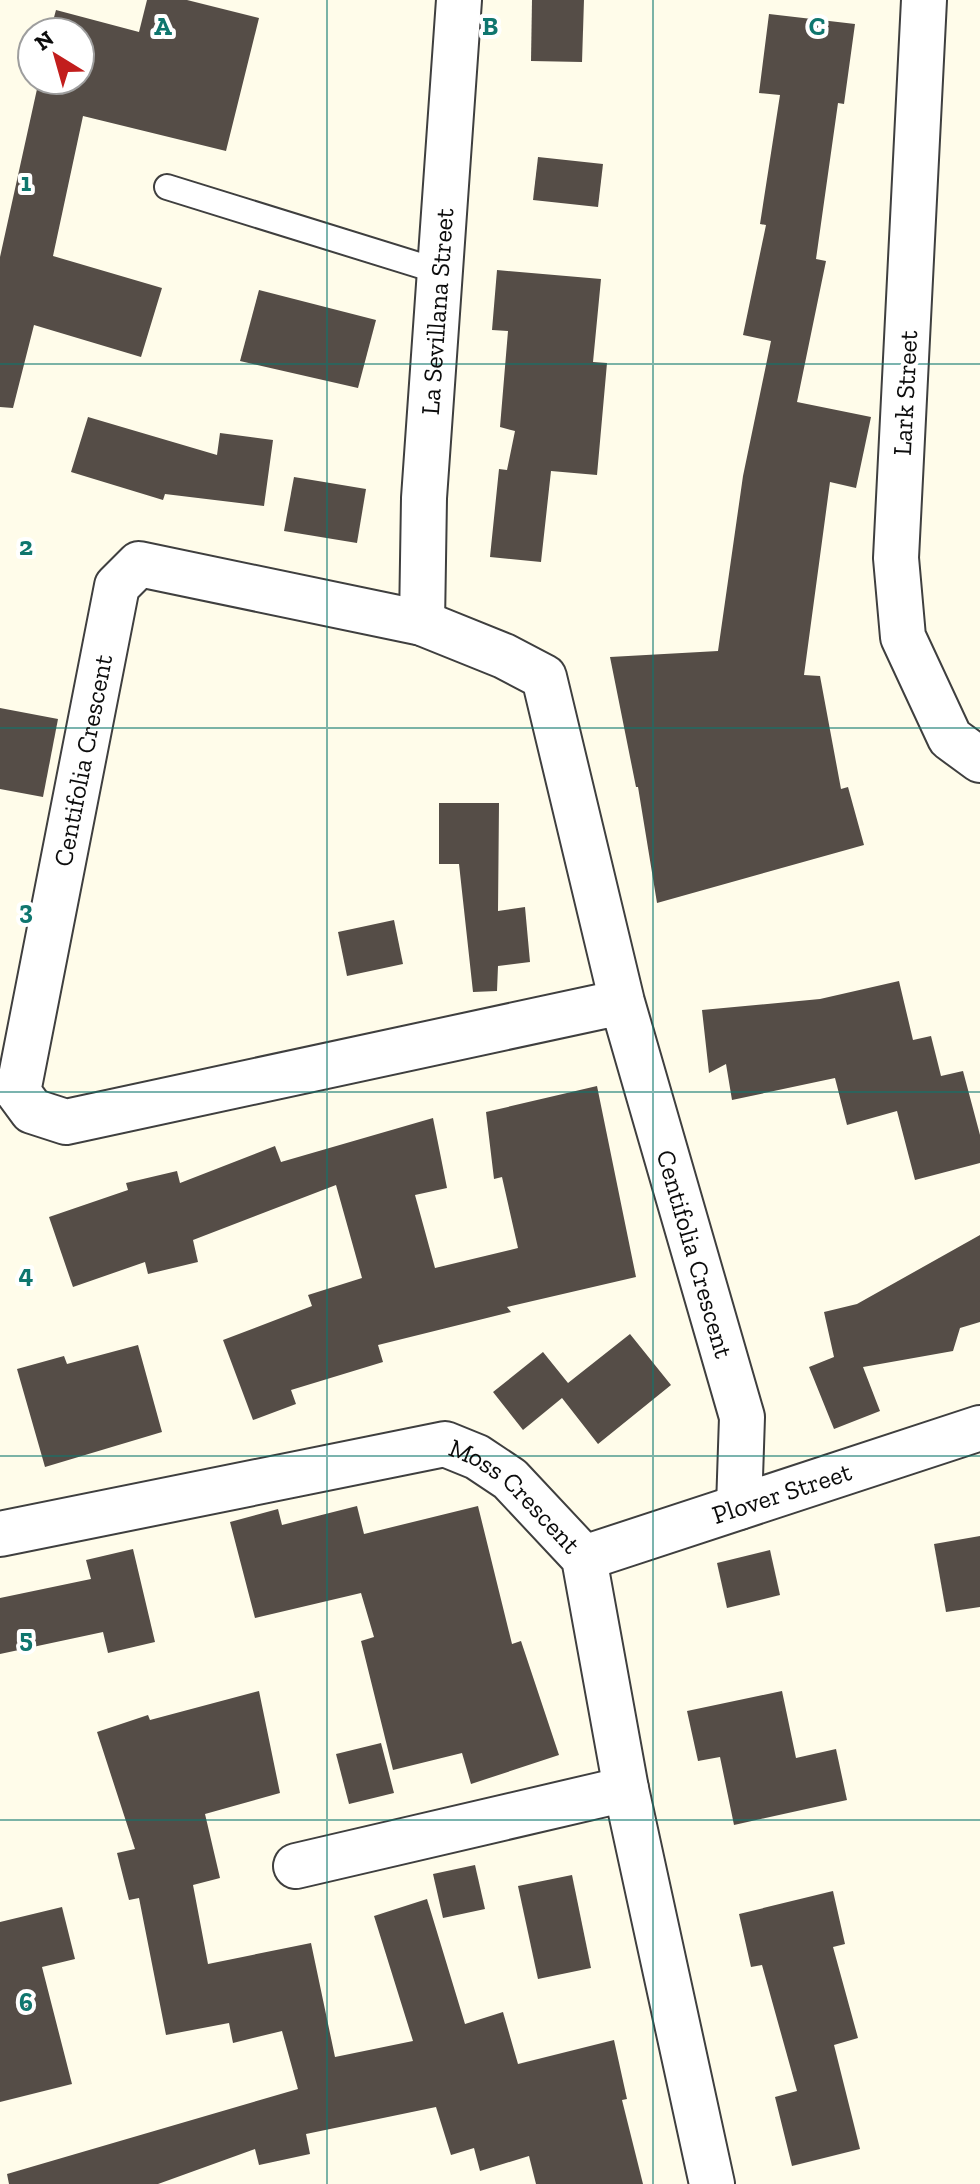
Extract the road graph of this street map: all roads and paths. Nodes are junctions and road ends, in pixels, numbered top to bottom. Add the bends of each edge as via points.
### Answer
1 (459, 0) edge
2 (924, 0) edge
3 (167, 187) dead end
4 (441, 272) junction
5 (422, 623) junction
6 (980, 760) edge
7 (622, 1002) junction
8 (980, 1428) edge
9 (739, 1507) junction
10 (0, 1534) edge
11 (584, 1558) junction
12 (626, 1789) junction
13 (296, 1866) dead end
14 (712, 2184) edge

1 - 4 street, La Sevillana Street
2 - 6 street, Lark Street via 896,558 903,637 950,738
3 - 4 lane
4 - 5 street, La Sevillana Street via 424,498
5 - 7 street, Centifolia Crescent via 544,677
5 - 7 street, Centifolia Crescent via 139,564 117,586 18,1092 32,1111 66,1122
7 - 9 street, Centifolia Crescent via 742,1417
8 - 9 street, Plover Street
9 - 11 street, Plover Street
10 - 11 street, Moss Crescent via 445,1444 510,1479
11 - 12 street, Moss Crescent
12 - 13 street
12 - 14 street, Moss Crescent

